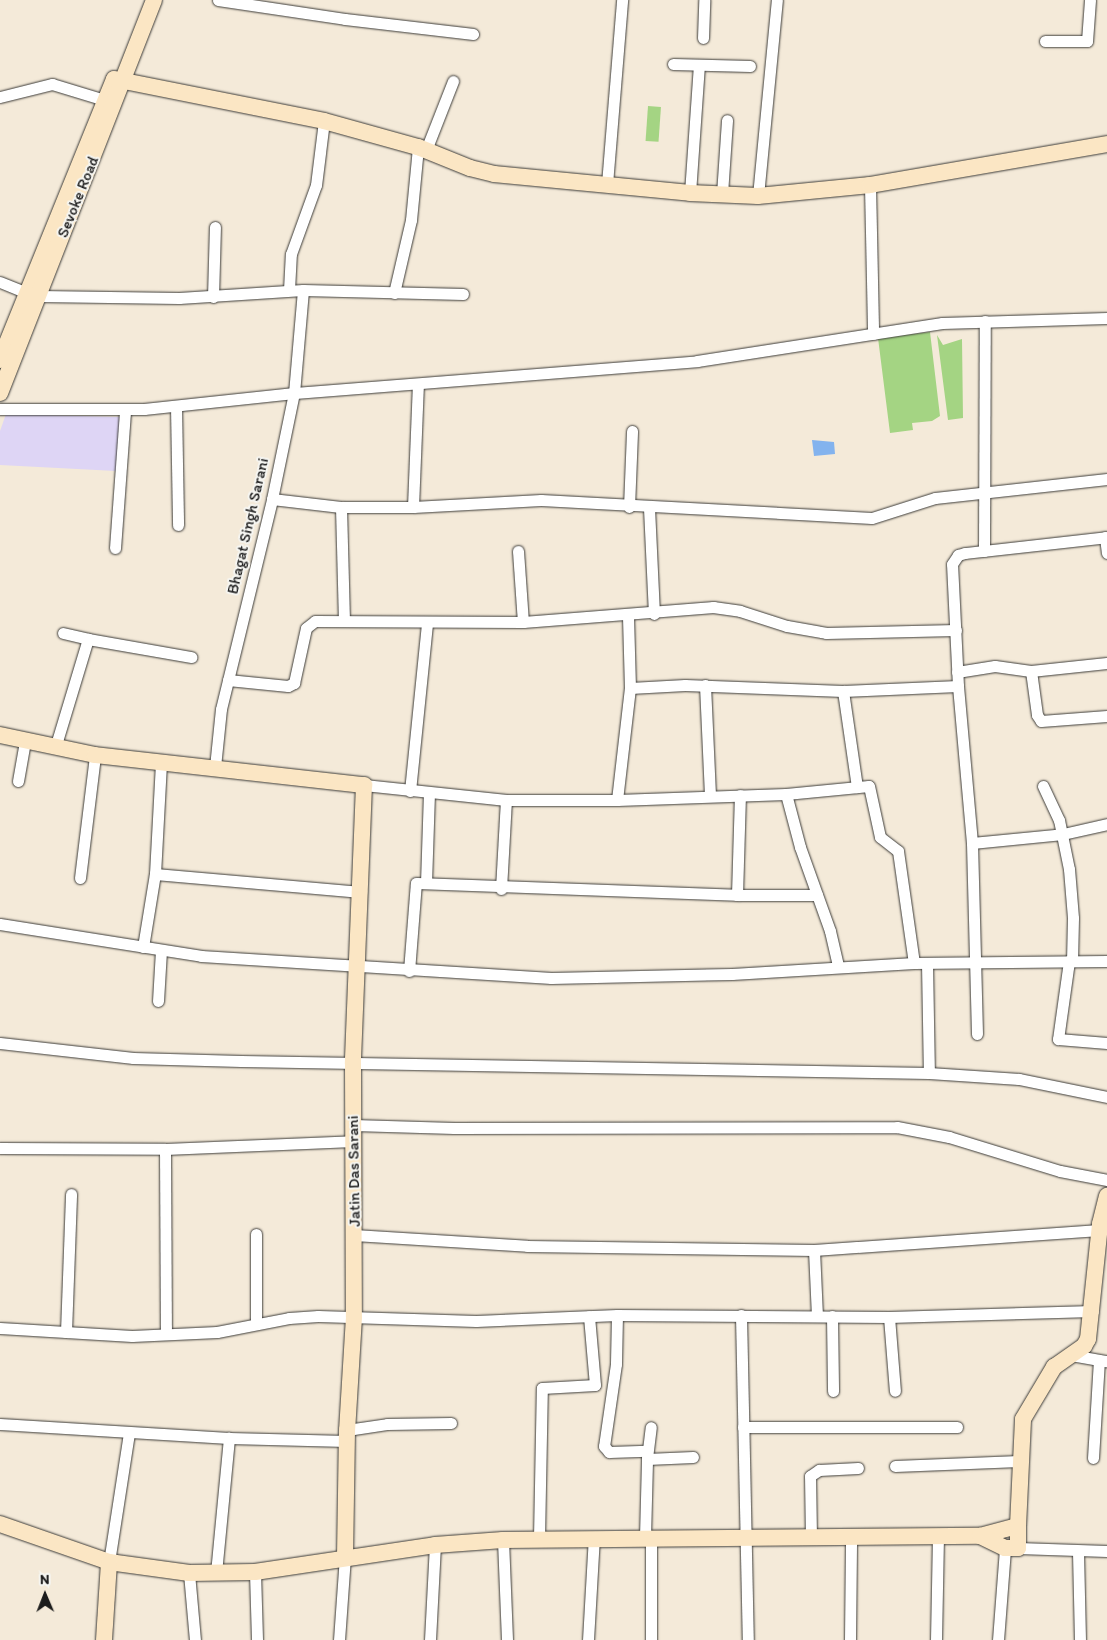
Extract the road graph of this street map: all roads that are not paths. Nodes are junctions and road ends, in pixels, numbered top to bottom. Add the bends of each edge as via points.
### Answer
1 (143, 0) edge
2 (154, 0) edge
3 (218, 0) edge
4 (622, 0) edge
5 (704, 0) edge
6 (777, 0) edge
7 (1090, 0) edge
8 (473, 34) dead end
9 (703, 38) dead end
10 (1045, 41) dead end
11 (673, 64) dead end
12 (699, 65) junction
13 (750, 66) dead end
14 (119, 80) junction
15 (453, 81) dead end
16 (0, 97) edge
17 (105, 100) junction
18 (727, 120) dead end
19 (324, 121) junction
20 (1107, 144) edge
21 (422, 149) junction
22 (607, 184) junction
23 (870, 185) junction
24 (690, 193) junction
25 (722, 194) junction
26 (758, 196) junction
27 (215, 227) dead end
28 (0, 282) edge
29 (289, 290) junction
30 (303, 290) junction
31 (394, 293) junction
32 (33, 294) junction
33 (464, 294) dead end
34 (213, 297) junction
35 (1107, 318) edge
36 (985, 321) junction
37 (873, 334) junction
38 (0, 359) edge
39 (418, 384) junction
40 (0, 393) edge
41 (294, 393) junction
42 (176, 406) junction
43 (0, 409) edge
44 (124, 411) junction
45 (632, 431) dead end
46 (1107, 479) edge
47 (982, 492) junction
48 (272, 499) junction
49 (341, 506) junction
50 (413, 507) junction
51 (629, 507) junction
52 (649, 508) junction
53 (178, 526) dead end
54 (1106, 537) edge
55 (115, 548) dead end
56 (518, 551) dead end
57 (984, 551) junction
58 (1107, 553) edge
59 (654, 614) junction
60 (628, 616) junction
61 (344, 621) junction
62 (522, 622) junction
63 (427, 624) junction
64 (956, 630) junction
65 (63, 633) dead end
66 (88, 639) junction
67 (191, 657) dead end
68 (1107, 663) edge
69 (1031, 671) junction
70 (957, 672) junction
71 (228, 680) junction
72 (705, 685) junction
73 (958, 686) junction
74 (630, 688) junction
75 (843, 691) junction
76 (1107, 716) edge
77 (0, 735) edge
78 (25, 742) junction
79 (56, 748) junction
80 (95, 755) junction
81 (161, 762) junction
82 (215, 767) junction
83 (18, 781) dead end
84 (364, 785) junction
85 (1042, 786) dead end
86 (857, 787) junction
87 (410, 790) junction
88 (429, 793) junction
89 (786, 794) junction
90 (740, 795) junction
91 (710, 796) junction
92 (506, 800) junction
93 (617, 800) junction
94 (1107, 824) edge
95 (1063, 834) junction
96 (972, 842) junction
97 (155, 874) junction
98 (80, 878) dead end
99 (426, 884) junction
100 (501, 889) junction
101 (361, 892) junction
102 (737, 895) junction
103 (817, 895) junction
104 (0, 924) edge
105 (143, 947) junction
106 (160, 950) junction
107 (1071, 961) junction
108 (1107, 961) edge
109 (976, 962) junction
110 (914, 963) junction
111 (927, 963) junction
112 (838, 966) junction
113 (356, 968) junction
114 (409, 971) junction
115 (158, 1000) dead end
116 (976, 1034) dead end
117 (0, 1043) edge
118 (1107, 1043) edge
119 (353, 1064) junction
120 (929, 1073) junction
121 (1107, 1097) edge
122 (353, 1133) junction
123 (0, 1148) edge
124 (165, 1149) junction
125 (1107, 1180) edge
126 (71, 1194) dead end
127 (1107, 1196) edge
128 (1102, 1226) edge
129 (256, 1234) dead end
130 (354, 1235) junction
131 (814, 1250) junction
132 (1093, 1310) junction
133 (617, 1315) junction
134 (741, 1315) junction
135 (589, 1316) junction
136 (817, 1316) junction
137 (832, 1316) junction
138 (354, 1317) junction
139 (889, 1317) junction
140 (256, 1324) junction
141 (0, 1328) edge
142 (66, 1332) junction
143 (166, 1334) junction
144 (1071, 1355) junction
145 (1103, 1361) edge
146 (833, 1391) dead end
147 (895, 1391) dead end
148 (451, 1423) dead end
149 (0, 1424) edge
150 (651, 1426) dead end
151 (744, 1427) junction
152 (957, 1427) dead end
153 (129, 1433) junction
154 (347, 1436) junction
155 (229, 1438) junction
156 (647, 1455) junction
157 (693, 1457) dead end
158 (1093, 1458) dead end
159 (1019, 1461) junction
160 (895, 1466) dead end
161 (858, 1468) dead end
162 (0, 1524) edge
163 (1018, 1526) junction
164 (980, 1536) junction
165 (594, 1537) junction
166 (648, 1537) junction
167 (938, 1537) junction
168 (539, 1538) junction
169 (745, 1538) junction
170 (811, 1538) junction
171 (851, 1538) junction
172 (503, 1540) junction
173 (435, 1545) junction
174 (1012, 1548) junction
175 (1107, 1551) edge
176 (1078, 1552) junction
177 (345, 1557) junction
178 (110, 1562) junction
179 (254, 1572) junction
180 (189, 1573) junction
181 (216, 1573) junction
182 (104, 1640) edge
183 (195, 1640) edge
184 (257, 1640) edge
185 (339, 1640) edge
186 (430, 1640) edge
187 (507, 1640) edge
188 (588, 1640) edge
189 (650, 1640) edge
190 (748, 1640) edge
191 (850, 1640) edge
192 (936, 1640) edge
193 (998, 1640) edge
194 (1080, 1640) edge

1 - 14 street, Sevoke Road
2 - 14 street, Sevoke Road
3 - 8 street
4 - 22 street
5 - 9 street
6 - 26 street
7 - 10 street via 1087,41
11 - 12 street
12 - 13 street
12 - 24 street
14 - 17 street, Sevoke Road
14 - 19 street
14 - 32 street, Sevoke Road
15 - 21 street
16 - 17 street via 52,84
17 - 32 street, Sevoke Road
18 - 25 street
19 - 21 street
19 - 29 street via 316,185 295,241
20 - 23 street
21 - 22 street via 494,174
21 - 31 street via 411,220
22 - 24 street
23 - 26 street
23 - 37 street
24 - 25 street
25 - 26 street
27 - 34 street
28 - 32 street
29 - 30 street
29 - 34 street
30 - 31 street
30 - 41 street, Bhagat Singh Sarani
31 - 33 street
32 - 34 street
32 - 38 street, Sevoke Road
32 - 40 street, Sevoke Road
35 - 36 street via 1030,323
36 - 37 street
36 - 47 street via 986,432
37 - 39 street via 697,361
39 - 41 street
39 - 50 street
41 - 42 street
41 - 48 street, Bhagat Singh Sarani
42 - 44 street
42 - 53 street
43 - 44 street
44 - 55 street
45 - 51 street
46 - 47 street
47 - 52 street via 916,502 882,518
47 - 57 street
48 - 49 street
48 - 71 street, Bhagat Singh Sarani
49 - 50 street
49 - 61 street
50 - 51 street via 527,500
51 - 52 street
52 - 59 street
54 - 57 street
54 - 58 street
56 - 62 street
57 - 64 street via 962,554 953,561
59 - 60 street
59 - 64 street via 698,607 728,609 799,630 826,633
60 - 62 street
60 - 74 street
61 - 63 street
61 - 71 street via 315,621 307,625 297,678 291,685
62 - 63 street
63 - 87 street
64 - 70 street
65 - 66 street
66 - 67 street
66 - 79 street
68 - 69 street
69 - 70 street via 996,666
69 - 76 street via 1036,715 1040,721
70 - 73 street
71 - 82 street, Bhagat Singh Sarani via 221,709
72 - 74 street
72 - 75 street
72 - 91 street
73 - 75 street
73 - 96 street
74 - 93 street
75 - 86 street
77 - 78 street
78 - 79 street
78 - 83 street
79 - 80 street
80 - 81 street
80 - 98 street
81 - 82 street
81 - 97 street
82 - 84 street
84 - 87 street
84 - 101 street, Jatin Das Sarani
85 - 95 street
86 - 89 street
86 - 110 street via 869,786 880,837 898,851
87 - 88 street
88 - 92 street
88 - 99 street
89 - 90 street
89 - 103 street
90 - 91 street
90 - 102 street
91 - 93 street
92 - 93 street
92 - 100 street
94 - 95 street
95 - 96 street
95 - 107 street via 1072,894
96 - 109 street
97 - 101 street
97 - 105 street
99 - 100 street
99 - 114 street via 416,883
100 - 102 street
101 - 113 street, Jatin Das Sarani
102 - 103 street
103 - 112 street
104 - 105 street
105 - 106 street
106 - 113 street
106 - 115 street
107 - 108 street
107 - 109 street
107 - 118 street via 1058,1039
109 - 111 street
109 - 116 street
110 - 111 street
110 - 112 street
111 - 120 street
112 - 114 street via 732,974 551,978
113 - 114 street
113 - 119 street, Jatin Das Sarani
117 - 119 street via 133,1058
119 - 120 street
119 - 122 street, Jatin Das Sarani
120 - 121 street via 1019,1079 1068,1092
122 - 124 street
122 - 125 street via 454,1128 897,1127 949,1137 1060,1171
122 - 130 street, Jatin Das Sarani
123 - 124 street
124 - 143 street
126 - 142 street
127 - 128 street
128 - 131 street
128 - 132 street
129 - 140 street
130 - 131 street via 526,1246
130 - 138 street, Jatin Das Sarani
131 - 136 street
132 - 139 street
132 - 144 street via 1084,1346
133 - 134 street
133 - 135 street
133 - 156 street via 616,1364 604,1446 609,1452
134 - 136 street
134 - 151 street
135 - 138 street via 476,1321
135 - 168 street via 595,1385 542,1388
136 - 137 street
137 - 139 street
137 - 146 street
138 - 140 street via 289,1318
138 - 154 street, Jatin Das Sarani
139 - 147 street
140 - 143 street via 217,1332
141 - 142 street
142 - 143 street
144 - 145 street
144 - 159 street via 1054,1367 1028,1407 1020,1432
145 - 158 street
148 - 154 street via 387,1424
149 - 153 street
150 - 156 street
151 - 152 street
151 - 169 street
153 - 155 street
153 - 178 street
154 - 155 street
154 - 177 street, Jatin Das Sarani
155 - 181 street
156 - 157 street
156 - 166 street
159 - 160 street
159 - 163 street
161 - 170 street via 819,1470 810,1476
162 - 178 street
163 - 164 street
163 - 174 street
164 - 167 street
164 - 174 street
165 - 166 street
165 - 168 street
165 - 188 street
166 - 169 street
166 - 189 street
167 - 171 street
167 - 192 street
168 - 172 street
169 - 170 street
169 - 190 street
170 - 171 street
171 - 191 street
172 - 173 street
172 - 187 street
173 - 177 street
173 - 186 street
174 - 176 street
174 - 193 street
175 - 176 street
176 - 194 street
177 - 179 street
177 - 185 street
178 - 180 street
178 - 182 street
179 - 181 street
179 - 184 street
180 - 181 street
180 - 183 street

